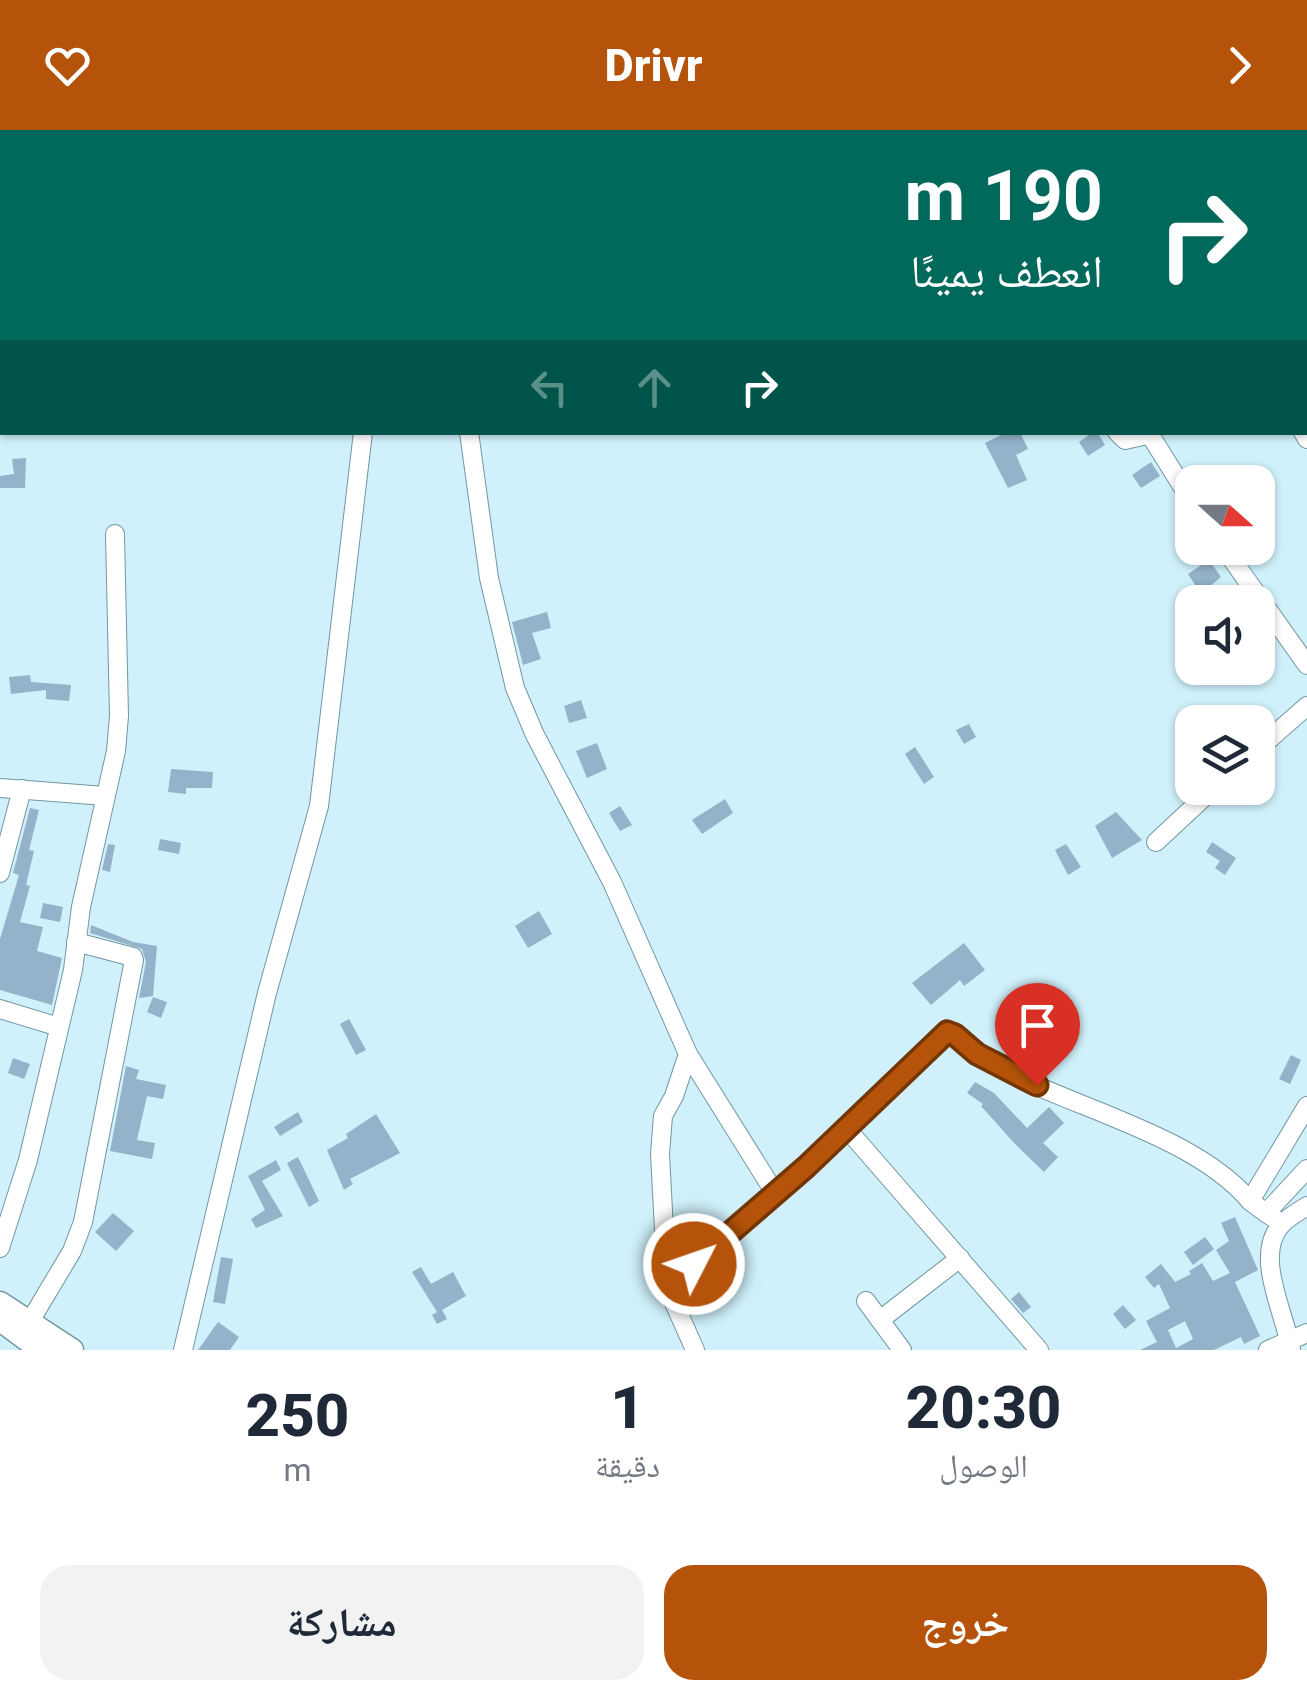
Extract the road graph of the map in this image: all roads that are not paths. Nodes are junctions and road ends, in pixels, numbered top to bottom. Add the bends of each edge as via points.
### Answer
1 (363, 435) edge
2 (469, 435) edge
3 (1120, 435) edge
4 (1175, 475) edge
5 (116, 534) dead end
6 (1236, 565) edge
7 (1307, 665) edge
8 (1307, 706) edge
9 (1275, 733) edge
10 (0, 788) edge
11 (22, 789) junction
12 (106, 796) junction
13 (1196, 805) edge
14 (1156, 842) dead end
15 (0, 873) edge
16 (76, 942) junction
17 (0, 1009) edge
18 (59, 1027) junction
19 (688, 1054) junction
20 (1307, 1106) edge
21 (847, 1129) junction
22 (1307, 1170) edge
23 (775, 1193) junction
24 (1307, 1206) edge
25 (1266, 1212) junction
26 (0, 1248) edge
27 (960, 1258) junction
28 (667, 1287) junction
29 (866, 1301) dead end
30 (0, 1304) edge
31 (0, 1320) edge
32 (880, 1320) junction
33 (29, 1323) junction
34 (1295, 1341) edge
35 (41, 1350) edge
36 (72, 1350) edge
37 (183, 1350) edge
38 (695, 1350) edge
39 (902, 1350) edge
40 (1039, 1350) edge
41 (1268, 1350) edge

1 - 37 street via 320,801 267,992
2 - 19 street via 489,578 515,688
3 - 4 street via 1152,438
5 - 12 street via 119,716
6 - 7 street
8 - 9 street
10 - 11 street
11 - 12 street
11 - 15 street
12 - 16 street
13 - 14 street
16 - 18 street
16 - 33 street via 134,960 83,1222
17 - 18 street
18 - 26 street
19 - 23 street
19 - 28 street via 660,1134
20 - 25 street
21 - 23 street
21 - 25 street via 950,1032 1012,1074 1176,1146
21 - 27 street
22 - 25 street
23 - 28 street
24 - 25 street
25 - 34 street via 1274,1288
27 - 32 street
27 - 40 street
28 - 38 street
29 - 32 street
30 - 33 main road
31 - 35 main road
32 - 39 street
33 - 36 main road
34 - 41 street

